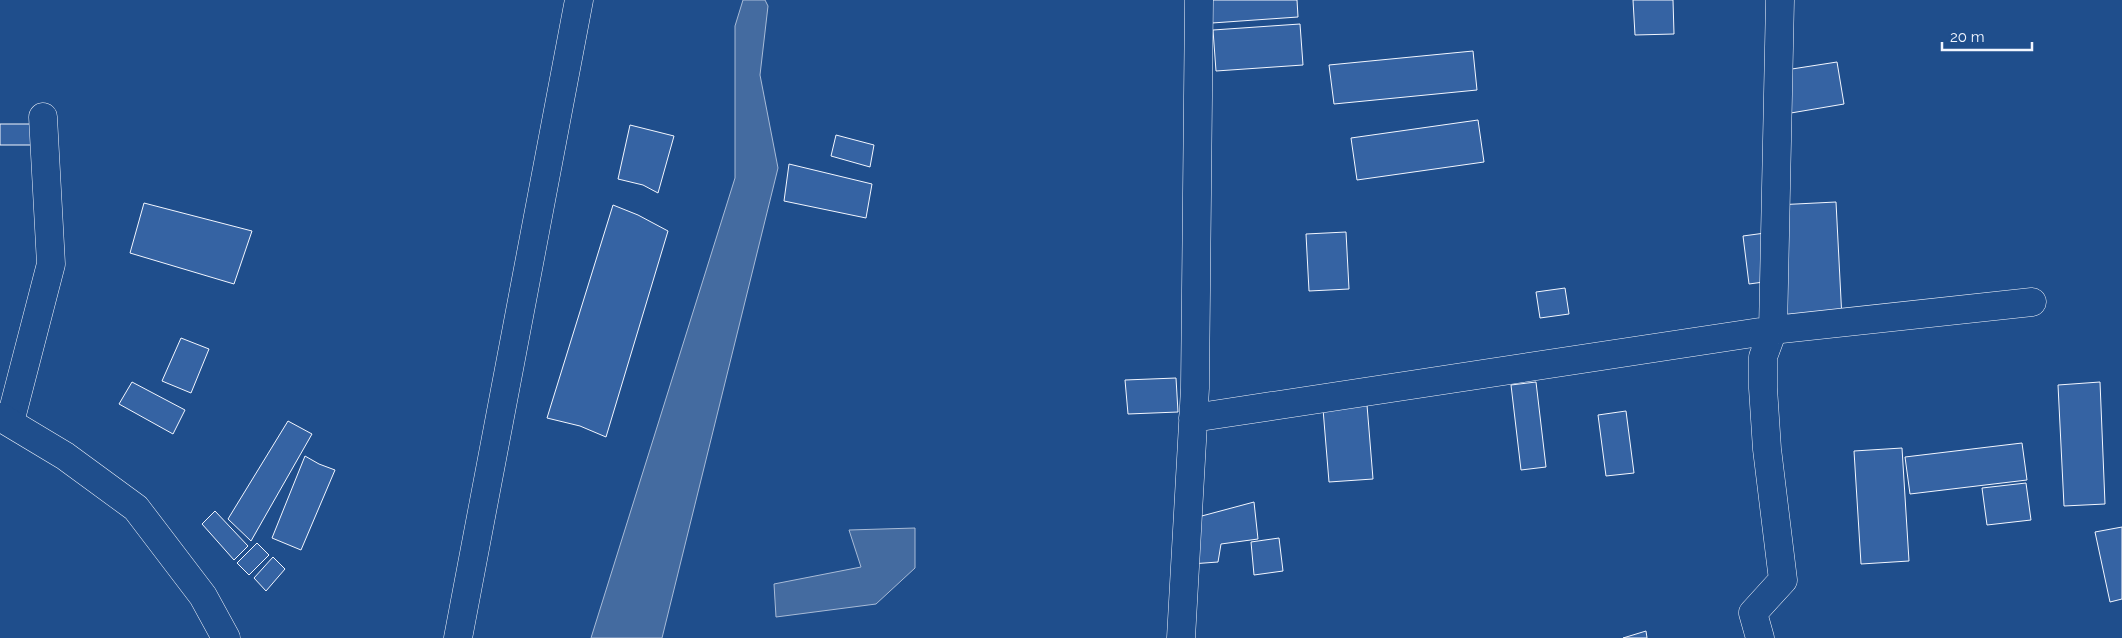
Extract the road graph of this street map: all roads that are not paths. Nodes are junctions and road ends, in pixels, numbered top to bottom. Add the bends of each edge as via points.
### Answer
1 (579, 0) edge
2 (1199, 0) edge
3 (1780, 0) edge
4 (43, 117) dead end
5 (2032, 302) dead end
6 (1773, 330) junction
7 (1193, 418) junction
8 (5, 420) edge
9 (226, 638) edge
10 (458, 638) edge
11 (1180, 638) edge
12 (1760, 638) edge

1 - 10 street
2 - 7 street via 1198,274
3 - 6 street
4 - 8 street via 51,264
5 - 6 street
6 - 7 street
6 - 12 street via 1763,357 1763,388 1783,580 1753,613
7 - 11 street
8 - 9 street via 66,456 136,508 203,596

